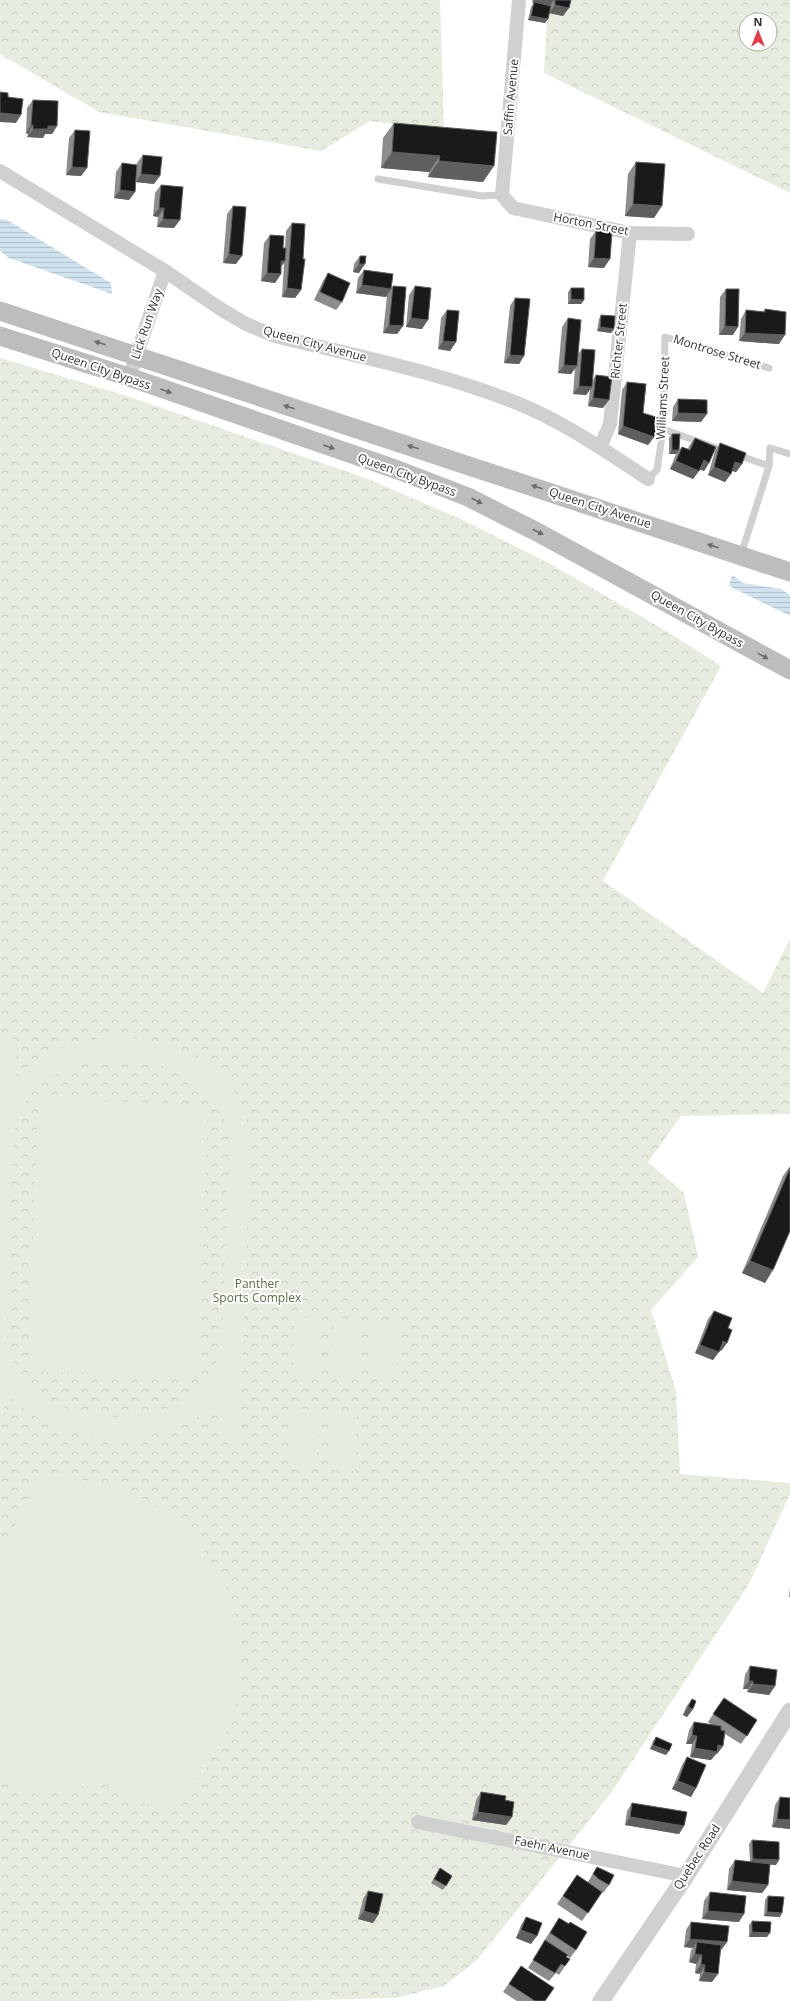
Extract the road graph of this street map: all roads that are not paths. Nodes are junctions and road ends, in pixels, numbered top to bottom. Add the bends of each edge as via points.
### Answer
1 (519, 0) edge
2 (0, 170) edge
3 (378, 178) dead end
4 (502, 195) junction
5 (630, 233) junction
6 (688, 234) dead end
7 (165, 272) junction
8 (0, 312) edge
9 (0, 336) edge
10 (665, 337) joint
11 (137, 356) junction
12 (769, 368) dead end
13 (129, 378) junction
14 (663, 429) junction
15 (600, 447) junction
16 (790, 454) edge
17 (769, 466) junction
18 (648, 479) joint
19 (741, 555) junction
20 (790, 572) edge
21 (790, 670) edge
22 (790, 1711) edge
23 (784, 1730) edge
24 (418, 1822) dead end
25 (686, 1876) junction
26 (600, 2001) edge

1 - 4 street, Saffin Avenue
2 - 7 street, Queen City Avenue
3 - 4 lane via 482,196
4 - 5 street, Horton Street via 513,208
5 - 6 street, Horton Street
5 - 15 street, Richter Street via 610,424
7 - 11 street, Lick Run Way
7 - 15 street, Queen City Avenue via 246,324 268,333 475,387 560,423
11 -> 8 main road, Queen City Bypass
9 - 13 main road, Queen City Bypass
10 - 12 lane, Montrose Street
10 - 14 lane, Williams Street
11 - 13 street, Lick Run Way
19 -> 11 main road, Queen City Avenue
13 -> 21 main road, Queen City Bypass via 398,470 468,497 540,533
14 - 17 lane
14 - 18 lane, Williams Street via 657,470
15 - 18 street, Queen City Avenue
16 - 17 lane via 770,448
17 - 19 lane
19 - 20 main road, Queen City Avenue
22 - 23 street, Quebec Road
23 - 25 street, Quebec Road
24 - 25 street, Faehr Avenue
25 - 26 street, Quebec Road

